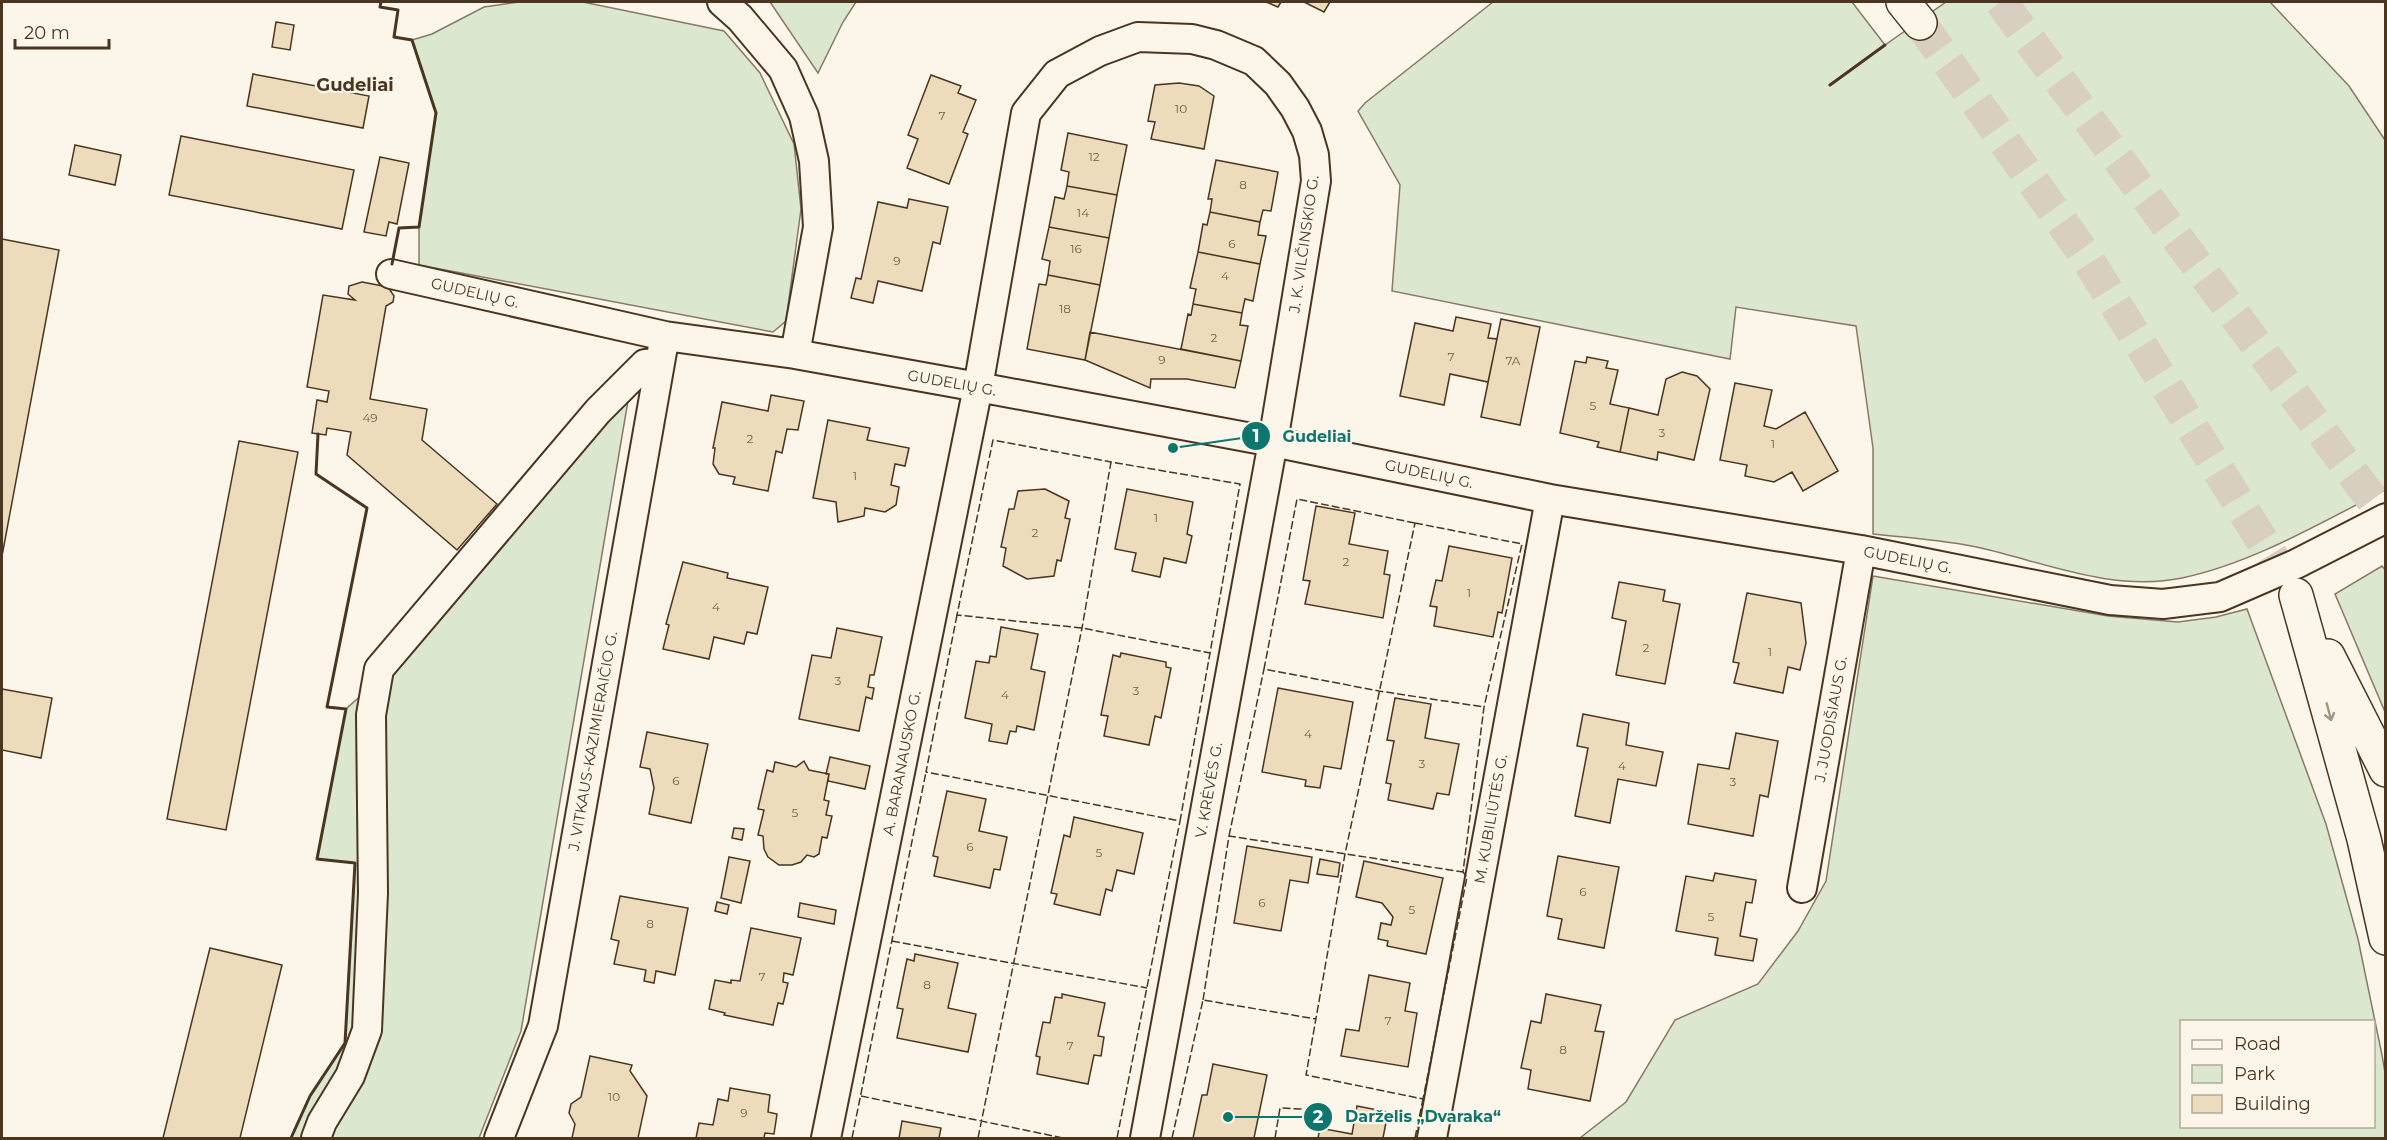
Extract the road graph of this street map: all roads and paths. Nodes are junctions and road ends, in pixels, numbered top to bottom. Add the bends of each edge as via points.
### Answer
1 (722, 2) edge
2 (391, 274) dead end
3 (662, 350) junction
4 (795, 354) junction
5 (978, 387) junction
6 (1273, 442) junction
7 (1550, 499) junction
8 (2385, 518) edge
9 (1861, 550) junction
10 (2385, 770) edge
11 (1802, 888) dead end
12 (2385, 938) edge
13 (316, 1138) edge
14 (499, 1138) edge
15 (826, 1138) edge
16 (1145, 1138) edge
17 (1432, 1138) edge

1 - 4 street via 783,69 804,116 814,161 818,227
2 - 3 street, GUDELIŲ G.
3 - 4 street, GUDELIŲ G.
3 - 13 street via 598,411 378,669 371,715 373,893 367,1030 350,1076
3 - 14 street, J. VITKAUS-KAZIMIERAIČIO G. via 543,1026
4 - 5 street, GUDELIŲ G.
5 - 6 street, GUDELIŲ G.
5 - 6 street, J. K. VILČINSKIO G. via 1026,113 1057,74 1100,51 1138,37 1192,39 1254,61 1295,108 1314,155 1316,181
5 - 15 street, A. BARANAUSKO G.
6 - 7 street, GUDELIŲ G.
6 - 16 street, V. KRĖVĖS G.
7 - 9 street, GUDELIŲ G.
7 - 17 street, M. KUBILIŪTĖS G.
8 - 9 street, GUDELIŲ G. via 2296,564 2220,597 2163,604 2086,596
9 - 11 street, J. JUODIŠIAUS G.
10 -> 12 highway via 2296,595 2364,839

